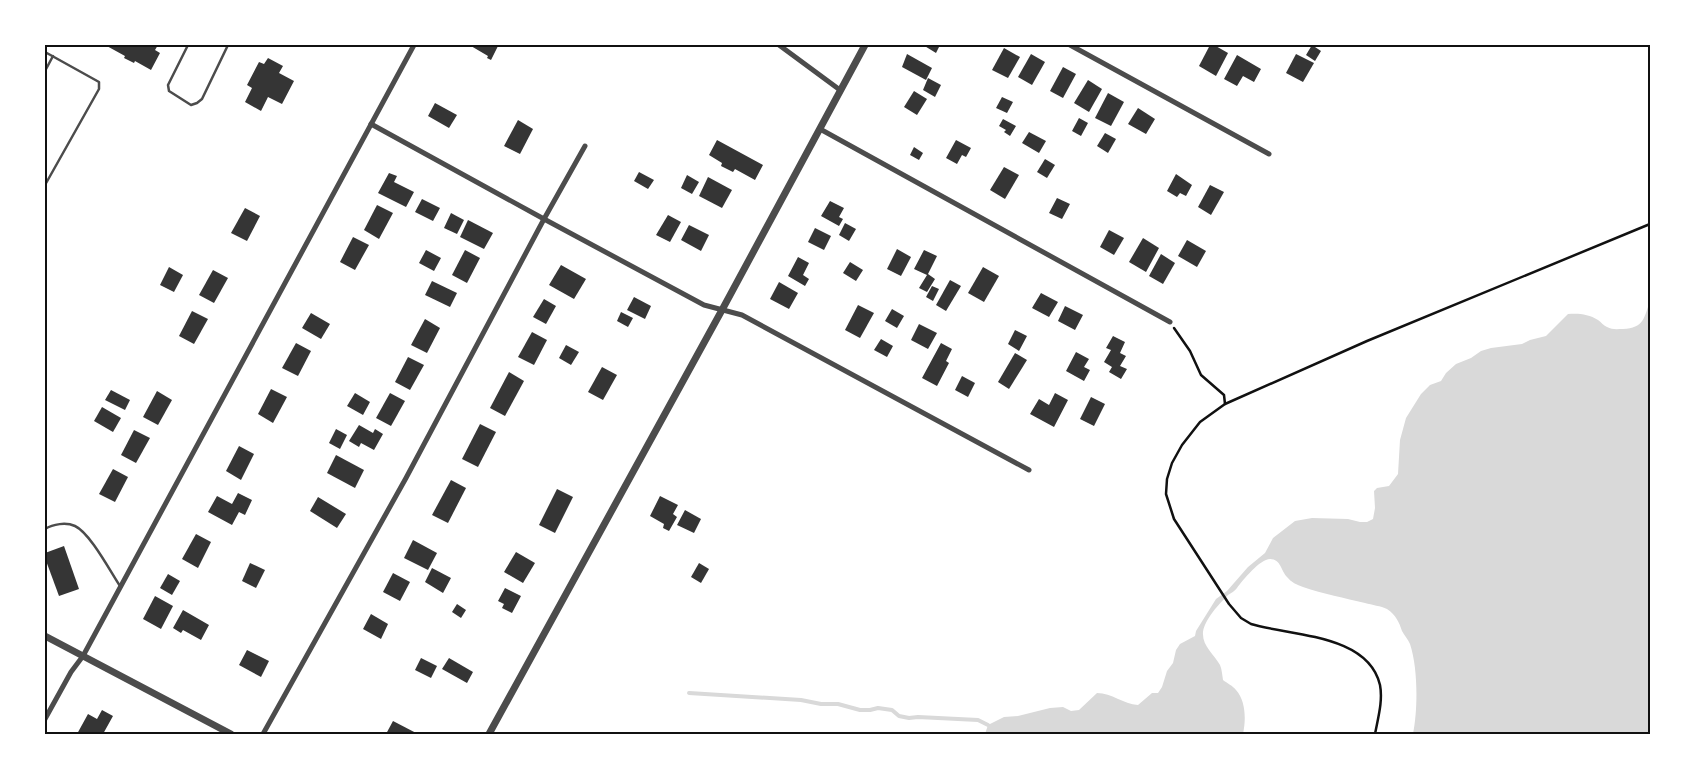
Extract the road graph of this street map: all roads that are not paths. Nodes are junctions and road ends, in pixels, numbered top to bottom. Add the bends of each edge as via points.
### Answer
1 (188, 45) edge
2 (228, 45) edge
3 (414, 45) edge
4 (779, 45) edge
5 (865, 45) edge
6 (1070, 45) edge
7 (45, 52) edge
8 (53, 56) junction
9 (45, 71) edge
10 (840, 90) junction
11 (372, 124) junction
12 (820, 129) junction
13 (585, 146) dead end
14 (1270, 154) dead end
15 (45, 186) edge
16 (544, 219) junction
17 (722, 310) junction
18 (1170, 322) road end
19 (1029, 470) dead end
20 (45, 529) edge
21 (120, 587) junction
22 (45, 636) edge
23 (83, 656) junction
24 (45, 719) edge
25 (231, 734) edge
26 (263, 734) edge
27 (489, 734) edge

1 - 2 lane via 168,85 169,91 191,105 202,100
3 - 11 street
4 - 10 street
5 - 10 street
6 - 14 street
7 - 8 lane
8 - 9 lane
8 - 15 lane via 99,82 99,89
10 - 12 street
11 - 16 street
11 - 21 street
12 - 17 street
12 - 18 street
13 - 16 street
16 - 17 street via 704,305
16 - 26 street via 406,478
17 - 19 street via 742,315
17 - 27 street
20 - 21 lane via 58,524 75,526 87,536
21 - 23 street
22 - 23 street
23 - 24 street
23 - 25 street

